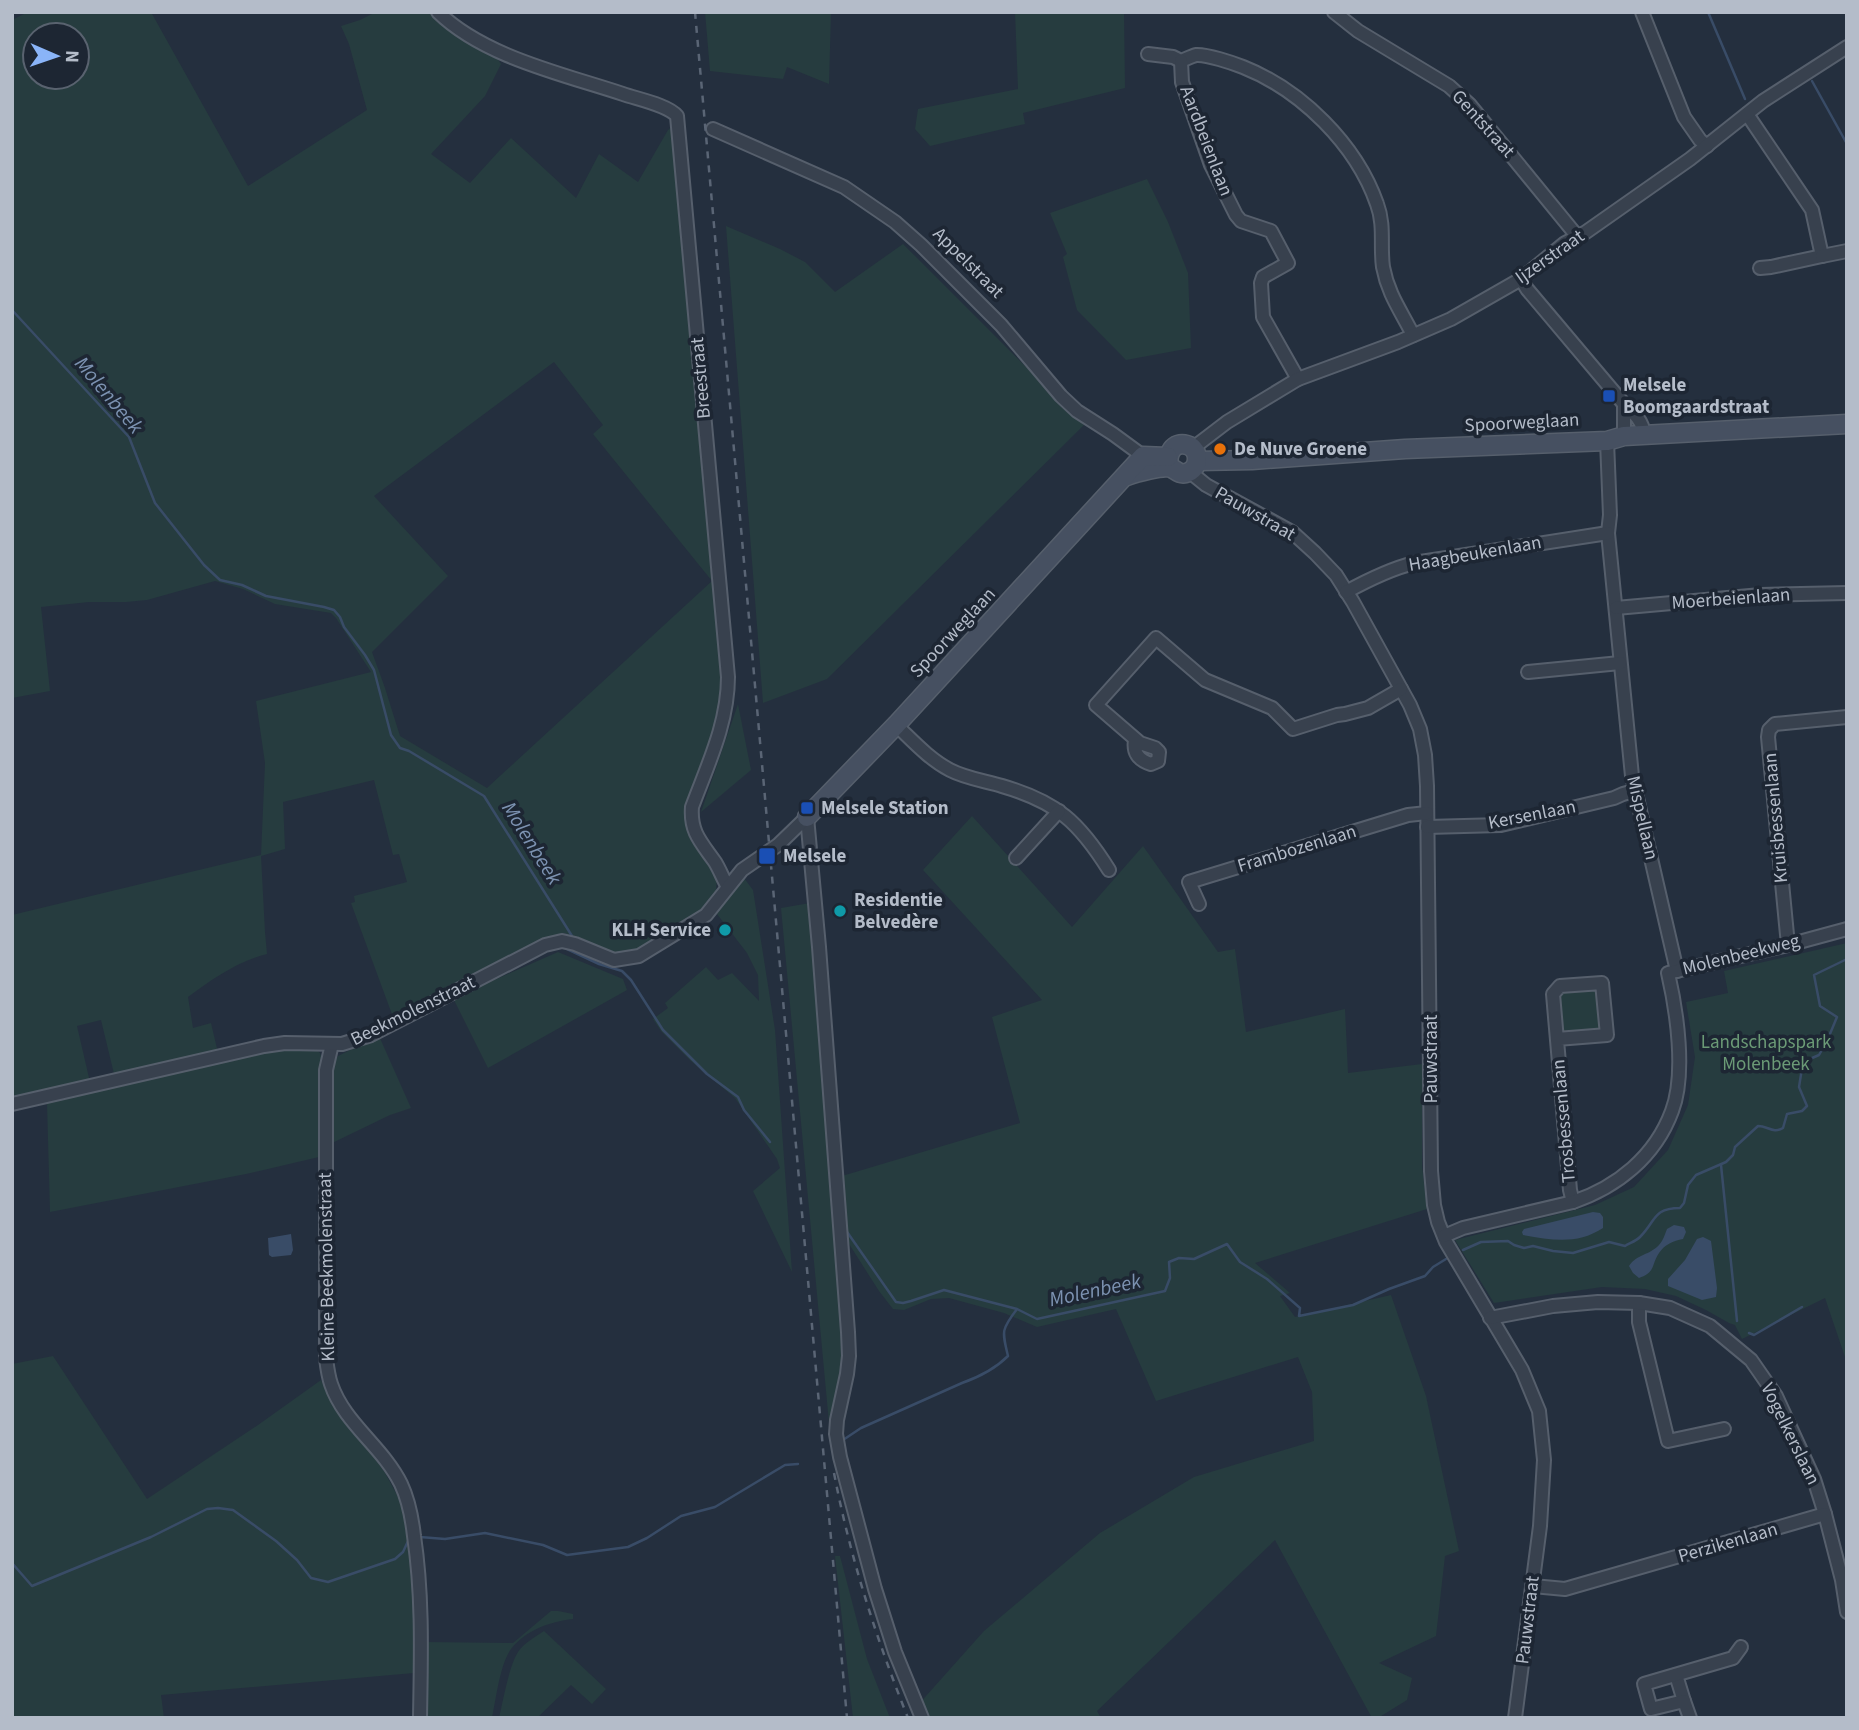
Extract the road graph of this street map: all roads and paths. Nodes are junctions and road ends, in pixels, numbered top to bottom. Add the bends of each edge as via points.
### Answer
1 (438, 12) edge
2 (1334, 12) edge
3 (1642, 12) edge
4 (1847, 47) edge
5 (1148, 54) dead end
6 (1181, 61) junction
7 (1747, 114) junction
8 (713, 129) dead end
9 (1707, 146) junction
10 (1577, 236) junction
11 (1847, 251) edge
12 (1822, 256) junction
13 (1760, 268) dead end
14 (1521, 279) junction
15 (1413, 335) junction
16 (1298, 380) junction
17 (1624, 404) junction
18 (1847, 424) edge
19 (1644, 435) junction
20 (1615, 438) junction
21 (1143, 456) junction
22 (1194, 460) junction
23 (1170, 462) junction
24 (1127, 476) junction
25 (1608, 533) junction
26 (1346, 592) junction
27 (1847, 593) edge
28 (1616, 608) junction
29 (1620, 663) junction
30 (1528, 672) dead end
31 (1401, 688) junction
32 (1847, 717) edge
33 (896, 725) junction
34 (1135, 740) dead end
35 (1634, 792) junction
36 (1059, 811) junction
37 (1427, 813) junction
38 (807, 817) junction
39 (1427, 827) junction
40 (770, 851) joint
41 (1016, 858) dead end
42 (1109, 870) dead end
43 (728, 887) junction
44 (1199, 904) dead end
45 (1847, 929) edge
46 (1788, 945) junction
47 (1677, 971) junction
48 (1557, 1039) junction
49 (332, 1044) junction
50 (12, 1104) edge
51 (1573, 1202) junction
52 (1444, 1237) junction
53 (1639, 1303) junction
54 (1490, 1318) junction
55 (1724, 1429) dead end
56 (1825, 1514) junction
57 (1533, 1586) junction
58 (1847, 1612) edge
59 (1741, 1647) dead end
60 (1676, 1675) junction
61 (1684, 1700) junction
62 (420, 1718) edge
63 (922, 1718) edge
64 (1516, 1718) edge
65 (1690, 1718) edge

1 - 43 street, Breestraat via 479,43 677,116 728,677 725,715 691,819
2 - 10 street, Gentstraat via 1471,105
3 - 9 street via 1684,117
4 - 7 street, Ijzerstraat
5 - 6 street, Aardbeienlaan
6 - 15 street, Aardbeienlaan via 1197,55 1262,75 1314,111 1335,134 1377,204 1388,290
6 - 16 street, Aardbeienlaan via 1182,82 1211,165 1236,215 1271,231 1288,263 1263,277 1263,317
7 - 9 street, Ijzerstraat
7 - 12 street via 1812,210
8 - 21 street, Appelstraat via 844,187 895,222 1001,325 1077,411
9 - 10 street, Ijzerstraat
10 - 14 street, Ijzerstraat
11 - 12 street
12 - 13 street
14 - 15 street, Ijzerstraat
14 - 17 street
15 - 16 street, Ijzerstraat
16 - 22 street, Ijzerstraat via 1227,422
17 - 19 street via 1640,421
17 - 20 street, Mispellaan
18 - 19 street, Spoorweglaan
19 - 20 street, Spoorweglaan
20 - 22 street, Spoorweglaan
20 - 25 street, Mispellaan
21 - 23 street
21 - 24 street, Spoorweglaan
22 - 23 street, Spoorweglaan via 1183,474
22 - 23 street, Spoorweglaan via 1186,444 1180,444 1171,450
22 - 26 street, Pauwstraat via 1206,485 1292,532
23 - 24 street, Spoorweglaan
24 - 33 street, Spoorweglaan
25 - 26 street, Haagbeukenlaan via 1398,567
25 - 28 street, Mispellaan
26 - 31 street, Pauwstraat
27 - 28 street, Moerbeienlaan via 1761,595
28 - 29 street, Mispellaan
29 - 30 street
29 - 35 street, Mispellaan
31 - 34 street via 1368,708 1293,729 1272,708 1205,680 1156,638 1096,705
31 - 37 street, Pauwstraat via 1420,729
32 - 46 street, Kruisbessenlaan via 1775,723 1769,730
33 - 36 street via 928,756 952,771 1019,790
33 - 38 street, Spoorweglaan
35 - 39 street, Kersenlaan via 1513,823
35 - 47 street, Mispellaan
36 - 41 street
36 - 42 street via 1076,824
37 - 39 street, Pauwstraat
37 - 44 street, Frambozenlaan via 1189,882
38 - 40 street, Spoorweglaan
38 - 63 street via 849,1344 836,1434 875,1589
39 - 52 street, Pauwstraat via 1431,1171 1434,1205
40 - 43 street, Beekmolenstraat via 742,870
43 - 49 street, Beekmolenstraat via 706,915 639,956 614,960 562,941 545,945 371,1035
45 - 46 street, Molenbeekweg
46 - 47 street, Molenbeekweg
47 - 51 street, Molenbeekweg via 1668,973 1679,1073 1672,1110 1646,1157 1621,1178
48 - 48 street, Trosbessenlaan via 1553,994 1560,986 1602,983 1612,1035
48 - 51 street, Trosbessenlaan
49 - 50 street, Beekmolenstraat via 264,1046
49 - 62 street, Kleine Beekmolenstraat via 326,1070 326,1357 331,1385 341,1403 386,1458 410,1505 421,1601
51 - 52 street, Molenbeekweg via 1463,1228
52 - 54 street, Pauwstraat
53 - 54 street, Vogelkerslaan via 1565,1305
53 - 55 street via 1639,1322 1668,1441
53 - 56 street, Vogelkerslaan via 1670,1308 1710,1326 1751,1360 1776,1396
54 - 57 street, Pauwstraat via 1522,1370 1539,1411 1544,1460
56 - 57 street, Perzikenlaan via 1566,1589
56 - 58 street
57 - 64 street, Pauwstraat
59 - 60 street via 1733,1658
60 - 61 street
60 - 61 street via 1644,1684 1651,1709
61 - 65 street

